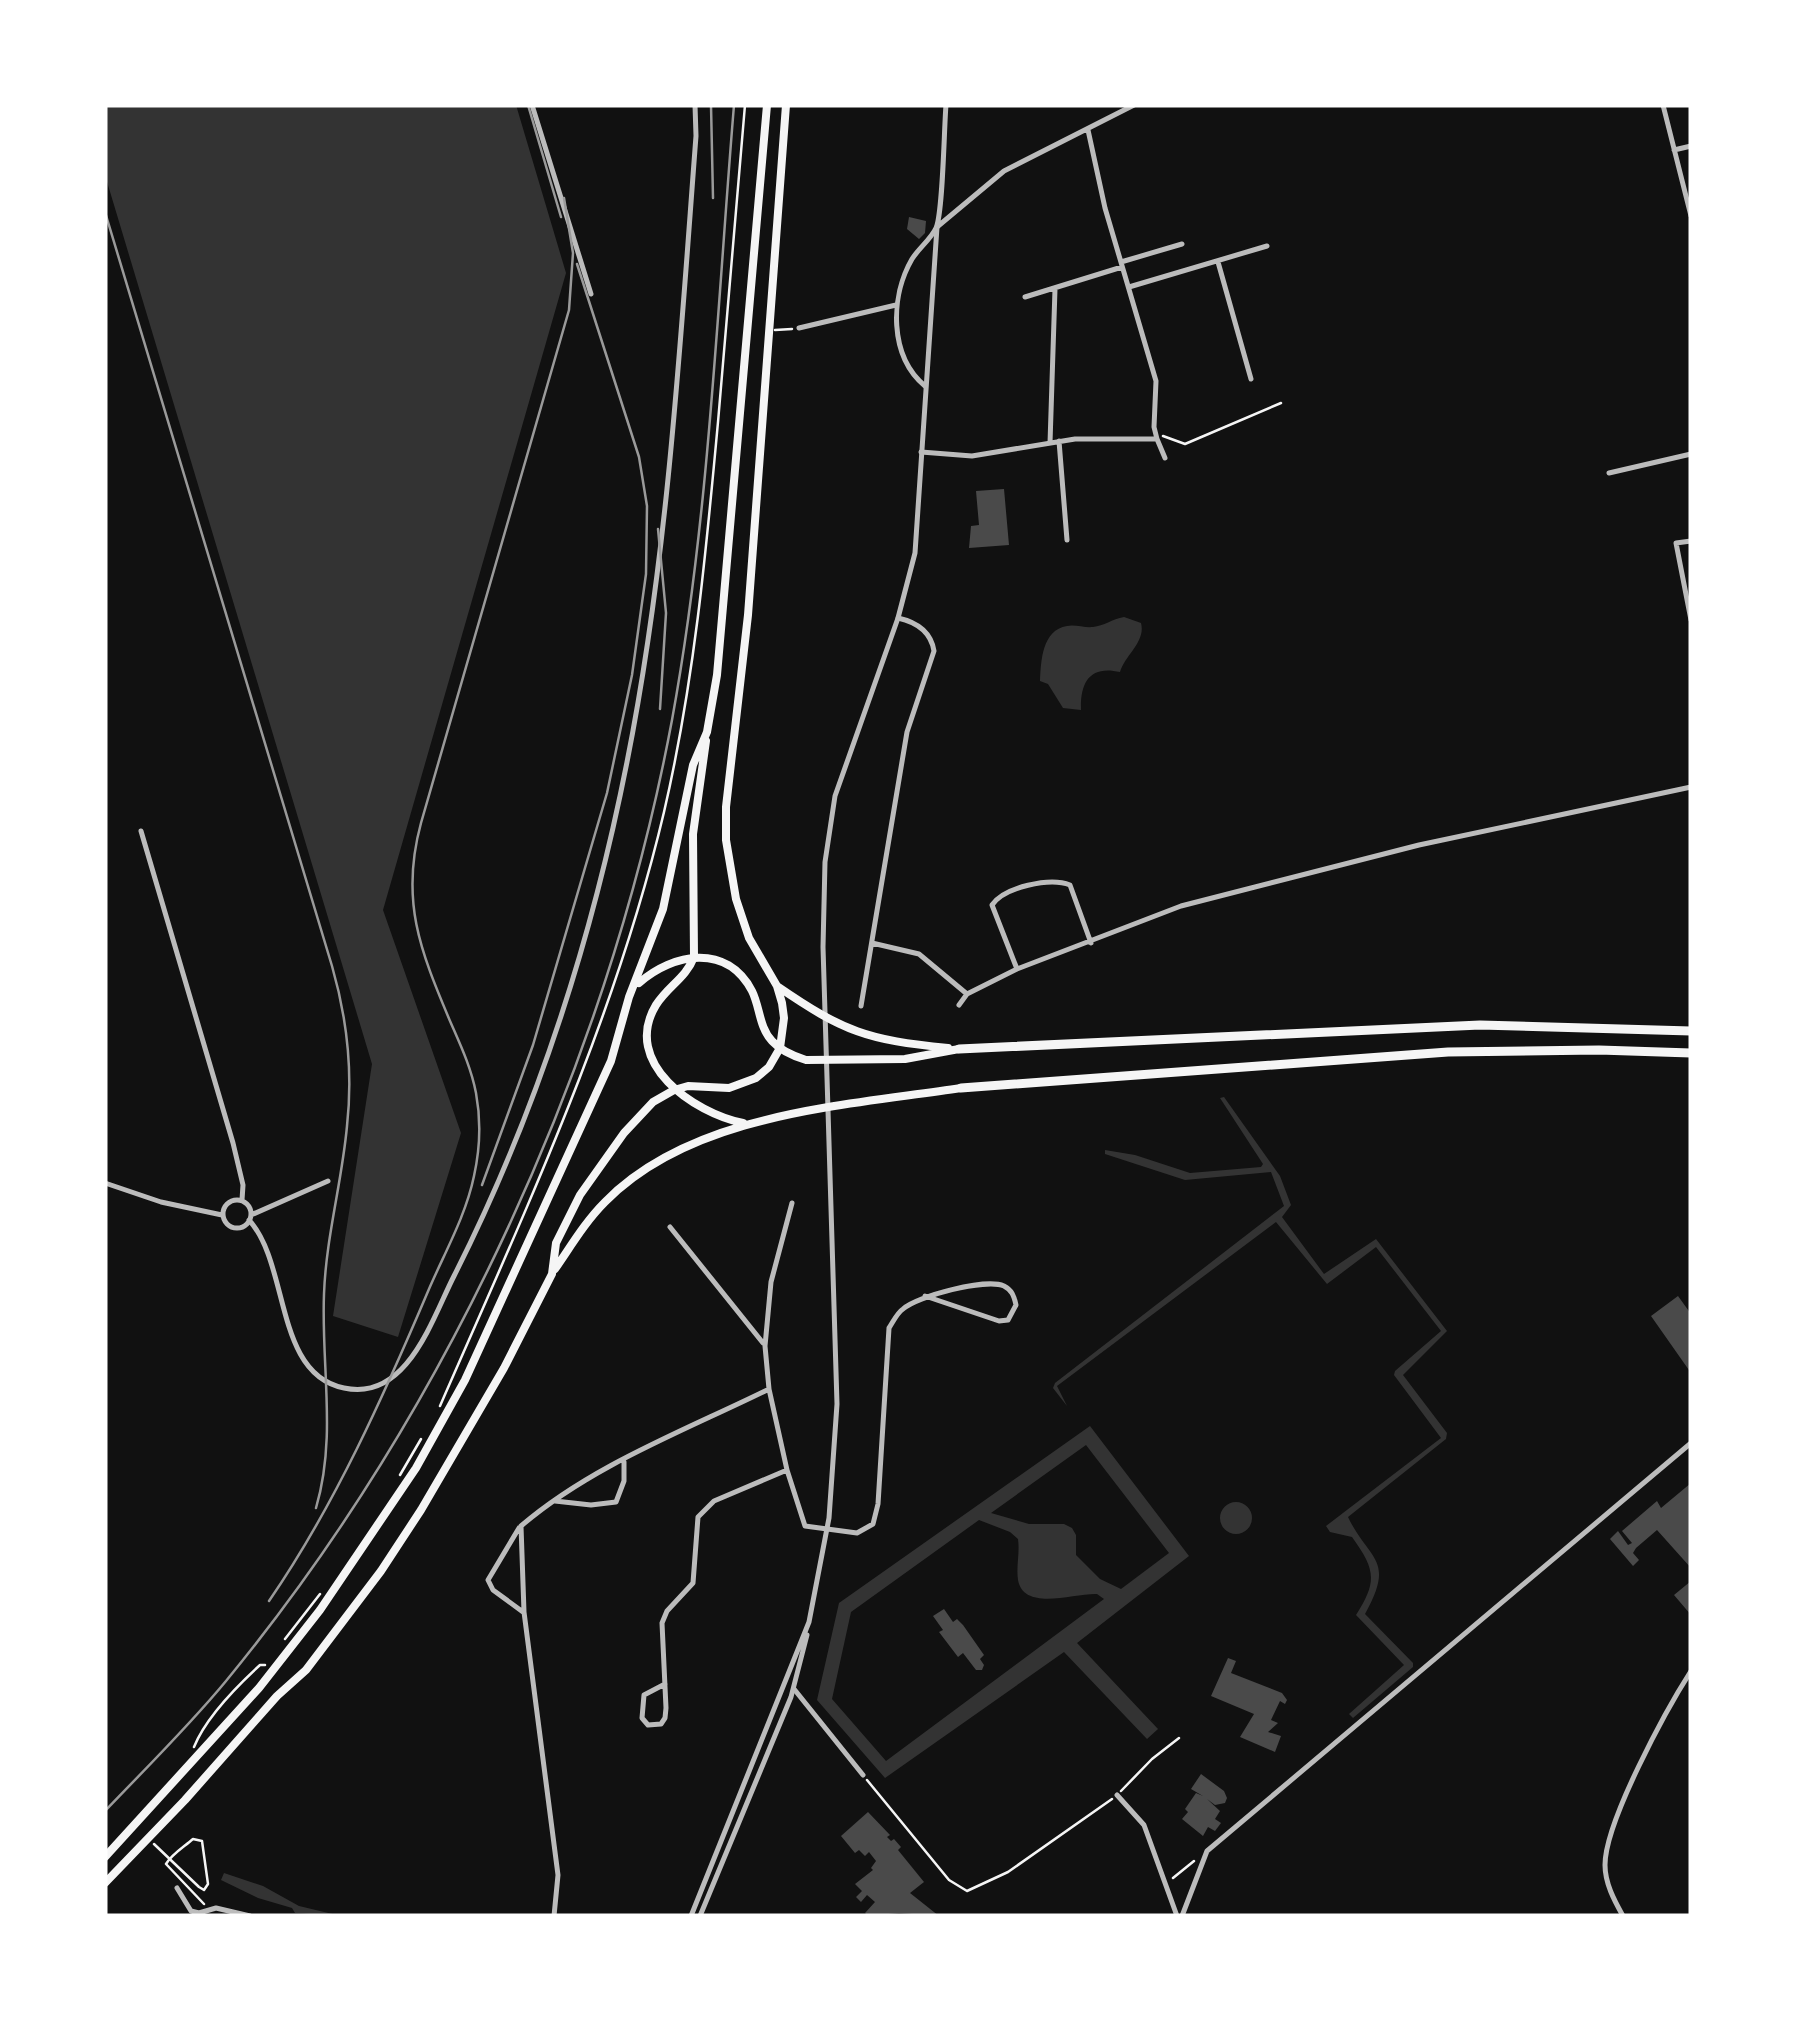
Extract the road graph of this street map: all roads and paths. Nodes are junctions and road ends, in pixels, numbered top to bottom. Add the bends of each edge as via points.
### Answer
1 (532, 105) edge
2 (695, 105) edge
3 (767, 105) edge
4 (786, 105) edge
5 (946, 105) edge
6 (1134, 105) edge
7 (1663, 105) edge
8 (1088, 130) junction
9 (1691, 146) edge
10 (1674, 150) junction
11 (1691, 216) edge
12 (937, 228) junction
13 (1182, 244) dead end
14 (1267, 246) dead end
15 (1218, 262) junction
16 (1122, 264) junction
17 (1129, 287) junction
18 (1055, 289) junction
19 (591, 294) dead end
20 (1025, 296) dead end
21 (896, 305) junction
22 (799, 328) joint
23 (769, 331) junction
24 (1251, 379) dead end
25 (925, 386) junction
26 (1281, 404) dead end
27 (1157, 438) junction
28 (1058, 441) junction
29 (1050, 443) junction
30 (920, 452) junction
31 (1691, 454) edge
32 (1165, 458) dead end
33 (1609, 473) dead end
34 (1067, 540) dead end
35 (1691, 540) edge
36 (1689, 594) edge
37 (898, 618) junction
38 (1691, 620) edge
39 (707, 732) junction
40 (1691, 787) edge
41 (142, 831) dead end
42 (871, 943) junction
43 (1091, 943) junction
44 (694, 956) junction
45 (1017, 969) junction
46 (636, 986) junction
47 (777, 986) junction
48 (967, 994) junction
49 (959, 1005) dead end
50 (861, 1006) dead end
51 (1691, 1032) edge
52 (780, 1048) junction
53 (959, 1049) junction
54 (1691, 1054) edge
55 (962, 1088) joint
56 (674, 1090) junction
57 (750, 1124) junction
58 (328, 1180) dead end
59 (105, 1183) edge
60 (242, 1200) junction
61 (792, 1203) dead end
62 (222, 1215) junction
63 (250, 1218) junction
64 (670, 1227) dead end
65 (552, 1274) junction
66 (925, 1296) junction
67 (765, 1346) junction
68 (769, 1389) junction
69 (1691, 1443) edge
70 (624, 1460) junction
71 (787, 1470) junction
72 (552, 1501) junction
73 (521, 1526) junction
74 (827, 1531) junction
75 (524, 1612) junction
76 (265, 1666) dead end
77 (1691, 1671) edge
78 (665, 1684) junction
79 (790, 1688) junction
80 (1179, 1738) dead end
81 (192, 1752) dead end
82 (863, 1775) joint
83 (1118, 1795) junction
84 (150, 1840) dead end
85 (105, 1857) edge
86 (1193, 1862) dead end
87 (105, 1883) edge
88 (1166, 1884) junction
89 (177, 1888) dead end
90 (706, 1891) junction
91 (208, 1908) junction
92 (199, 1914) edge
93 (250, 1916) edge
94 (554, 1916) edge
95 (691, 1916) edge
96 (700, 1916) edge
97 (1179, 1916) edge
98 (1623, 1916) edge

1 - 19 street
2 - 63 street via 666,502 638,697 613,825 543,1071 431,1320 408,1362 383,1384 348,1389 311,1370 296,1347
3 - 39 highway via 723,630
4 - 23 highway
5 - 12 street
6 - 8 street
7 - 10 street
8 - 12 street via 1004,171
8 - 16 street
9 - 10 street
10 - 11 street
12 - 21 street via 910,262
12 - 25 street
13 - 16 street
14 - 15 street
15 - 17 street
15 - 24 street
16 - 17 street
16 - 18 street
17 - 27 street via 1156,381
18 - 20 street
18 - 29 street
21 - 22 street
21 - 25 street via 908,364
22 - 23 path
23 - 47 highway via 726,840 749,938
25 - 30 street
26 - 27 path via 1185,444
27 - 28 street
27 - 32 street
28 - 29 street
28 - 34 street
29 - 30 street via 972,456
30 - 37 street via 914,553
31 - 33 street
35 - 36 street via 1676,543
36 - 38 street
37 - 42 street via 924,630 934,651 904,747
37 - 74 street via 836,796 825,862 836,1404
39 - 44 highway via 693,834
39 - 46 highway via 663,909
40 - 43 street via 1216,896
41 - 60 street via 233,1144
42 - 48 street via 919,954
42 - 50 street
43 - 45 street
43 - 45 street via 1070,886 1009,892 992,906
44 - 46 highway via 667,962
44 - 52 highway via 736,971
44 - 56 highway via 655,1006 648,1033 654,1060
45 - 48 street
46 - 85 highway via 596,1100 465,1380 416,1468 260,1688
47 - 52 highway via 784,1018
47 - 53 highway via 834,1024 870,1038
48 - 49 street
51 - 53 highway via 1480,1025
52 - 53 highway via 806,1060 833,1061
52 - 56 highway via 768,1067 742,1084
54 - 55 highway via 1448,1052
55 - 57 highway
56 - 57 highway via 714,1116
56 - 65 highway via 624,1133 580,1195 556,1243
57 - 65 highway via 698,1140 647,1167 606,1201
58 - 63 street
59 - 62 street
60 - 62 street via 228,1202
60 - 63 street
61 - 67 street via 771,1282
62 - 63 street via 235,1228
64 - 67 street
65 - 87 highway via 429,1497 344,1624
66 - 66 street via 998,1321 1008,1320 1016,1305 1002,1285
66 - 74 street via 902,1309 889,1328 873,1524 856,1533
67 - 68 street
68 - 70 street
68 - 71 street
69 - 97 street via 1207,1850
70 - 72 street
70 - 72 street via 616,1502
71 - 74 street via 805,1526
71 - 78 street via 714,1502 698,1517 692,1583 662,1623
72 - 73 street
73 - 75 street
73 - 75 street via 488,1580
74 - 79 street
75 - 94 street via 558,1875
76 - 81 path via 236,1690
77 - 98 street via 1609,1836 1606,1876
78 - 78 street via 644,1694 642,1718 648,1725 666,1718
79 - 82 street
79 - 90 street
80 - 83 path
82 - 83 path via 949,1880 967,1891 1008,1872
83 - 88 street via 1144,1825
84 - 91 path via 162,1852 174,1864 204,1890 202,1840 193,1840 174,1855 167,1862 166,1864
86 - 88 path
88 - 97 street
89 - 92 street
90 - 95 street
90 - 96 street
91 - 92 street
91 - 93 street

